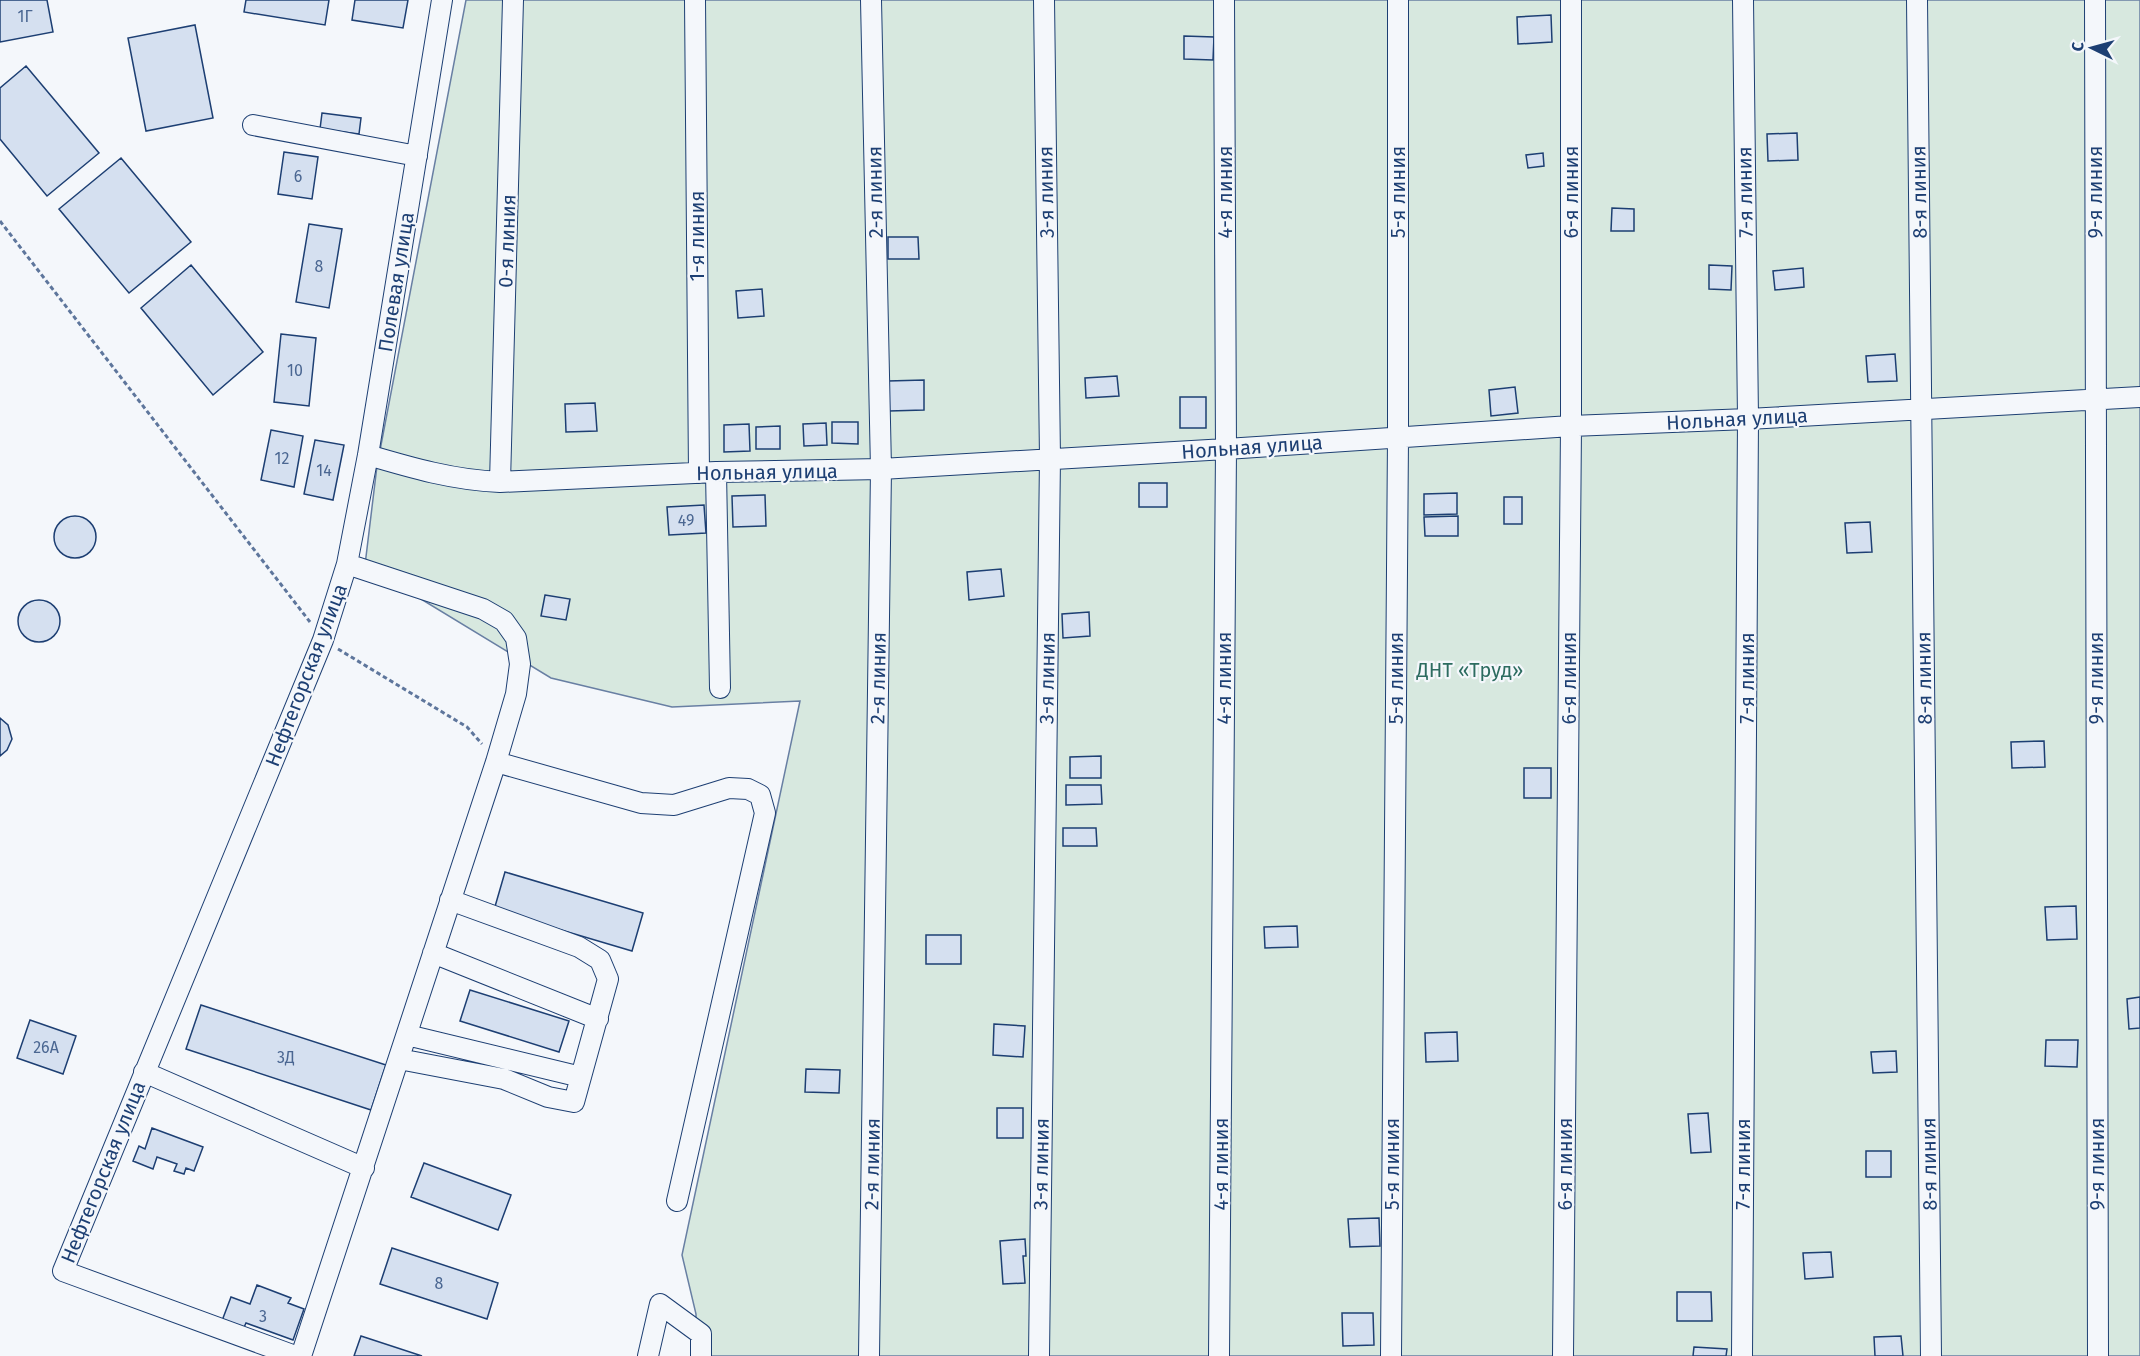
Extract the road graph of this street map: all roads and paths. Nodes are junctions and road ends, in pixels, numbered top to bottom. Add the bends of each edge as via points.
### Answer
1 (442, 0) edge
2 (513, 0) edge
3 (695, 0) edge
4 (871, 0) edge
5 (1044, 0) edge
6 (1224, 0) edge
7 (1398, 0) edge
8 (1572, 0) edge
9 (1743, 0) edge
10 (1917, 0) edge
11 (2095, 0) edge
12 (253, 125) dead end
13 (417, 156) junction
14 (0, 221) edge
15 (2140, 397) edge
16 (2096, 400) junction
17 (1922, 408) junction
18 (1748, 419) junction
19 (1571, 426) junction
20 (1398, 438) junction
21 (1226, 449) junction
22 (368, 455) junction
23 (1050, 458) junction
24 (881, 469) junction
25 (708, 472) junction
26 (500, 482) junction
27 (347, 564) junction
28 (323, 640) junction
29 (720, 687) dead end
30 (496, 762) junction
31 (450, 900) junction
32 (433, 953) junction
33 (598, 1019) junction
34 (407, 1035) junction
35 (399, 1059) junction
36 (144, 1072) junction
37 (581, 1077) junction
38 (364, 1167) junction
39 (677, 1201) dead end
40 (295, 1356) edge
41 (301, 1356) edge
42 (648, 1356) edge
43 (700, 1356) edge
44 (870, 1356) edge
45 (1039, 1356) edge
46 (1219, 1356) edge
47 (1391, 1356) edge
48 (1563, 1356) edge
49 (1742, 1356) edge
50 (1931, 1356) edge
51 (2098, 1356) edge

1 - 13 street, Полевая улица
2 - 26 street, 0-я линия
3 - 25 street, 1-я линия
4 - 24 street, 2-я линия
5 - 23 street, 3-я линия
6 - 21 street, 4-я линия
7 - 20 street, 5-я линия
8 - 19 street, 6-я линия
9 - 18 street, 7-я линия
10 - 17 street, 8-я линия
11 - 16 street, 9-я линия
12 - 13 street
13 - 22 street, Полевая улица
14 - 28 path
15 - 16 street, Нольная улица
16 - 17 street, Нольная улица
16 - 51 street, 9-я линия
17 - 18 street, Нольная улица
17 - 50 street, 8-я линия
18 - 19 street, Нольная улица
18 - 49 street, 7-я линия
19 - 20 street, Нольная улица
19 - 48 street, 6-я линия
20 - 21 street, Нольная улица
20 - 47 street, 5-я линия
21 - 23 street, Нольная улица
21 - 46 street, 4-я линия
22 - 26 street, Нольная улица via 429,473
22 - 27 street, Полевая улица
23 - 24 street, Нольная улица
23 - 45 street, 3-я линия
24 - 25 street, Нольная улица
24 - 44 street, 2-я линия
25 - 26 street, Нольная улица
25 - 29 street, 1-я линия
27 - 28 street, Нефтегорская улица
27 - 30 street, Нефтегорская улица via 483,609 504,621 516,638 520,664 516,694
28 - 30 path via 467,727
28 - 36 street, Нефтегорская улица
30 - 31 street, Нефтегорская улица
30 - 39 street via 641,803 674,805 729,788 748,789 760,795 765,813
31 - 32 street, Нефтегорская улица
31 - 33 street via 579,947 600,960 608,979
32 - 33 street
32 - 34 street, Нефтегорская улица
33 - 37 street
34 - 35 street, Нефтегорская улица
34 - 37 street
35 - 37 street via 504,1079 548,1097 574,1102
35 - 38 street, Нефтегорская улица
36 - 38 street, Нефтегорская улица
36 - 40 street, Нефтегорская улица via 63,1271
38 - 41 street, Нефтегорская улица
42 - 43 street via 660,1304 701,1334

